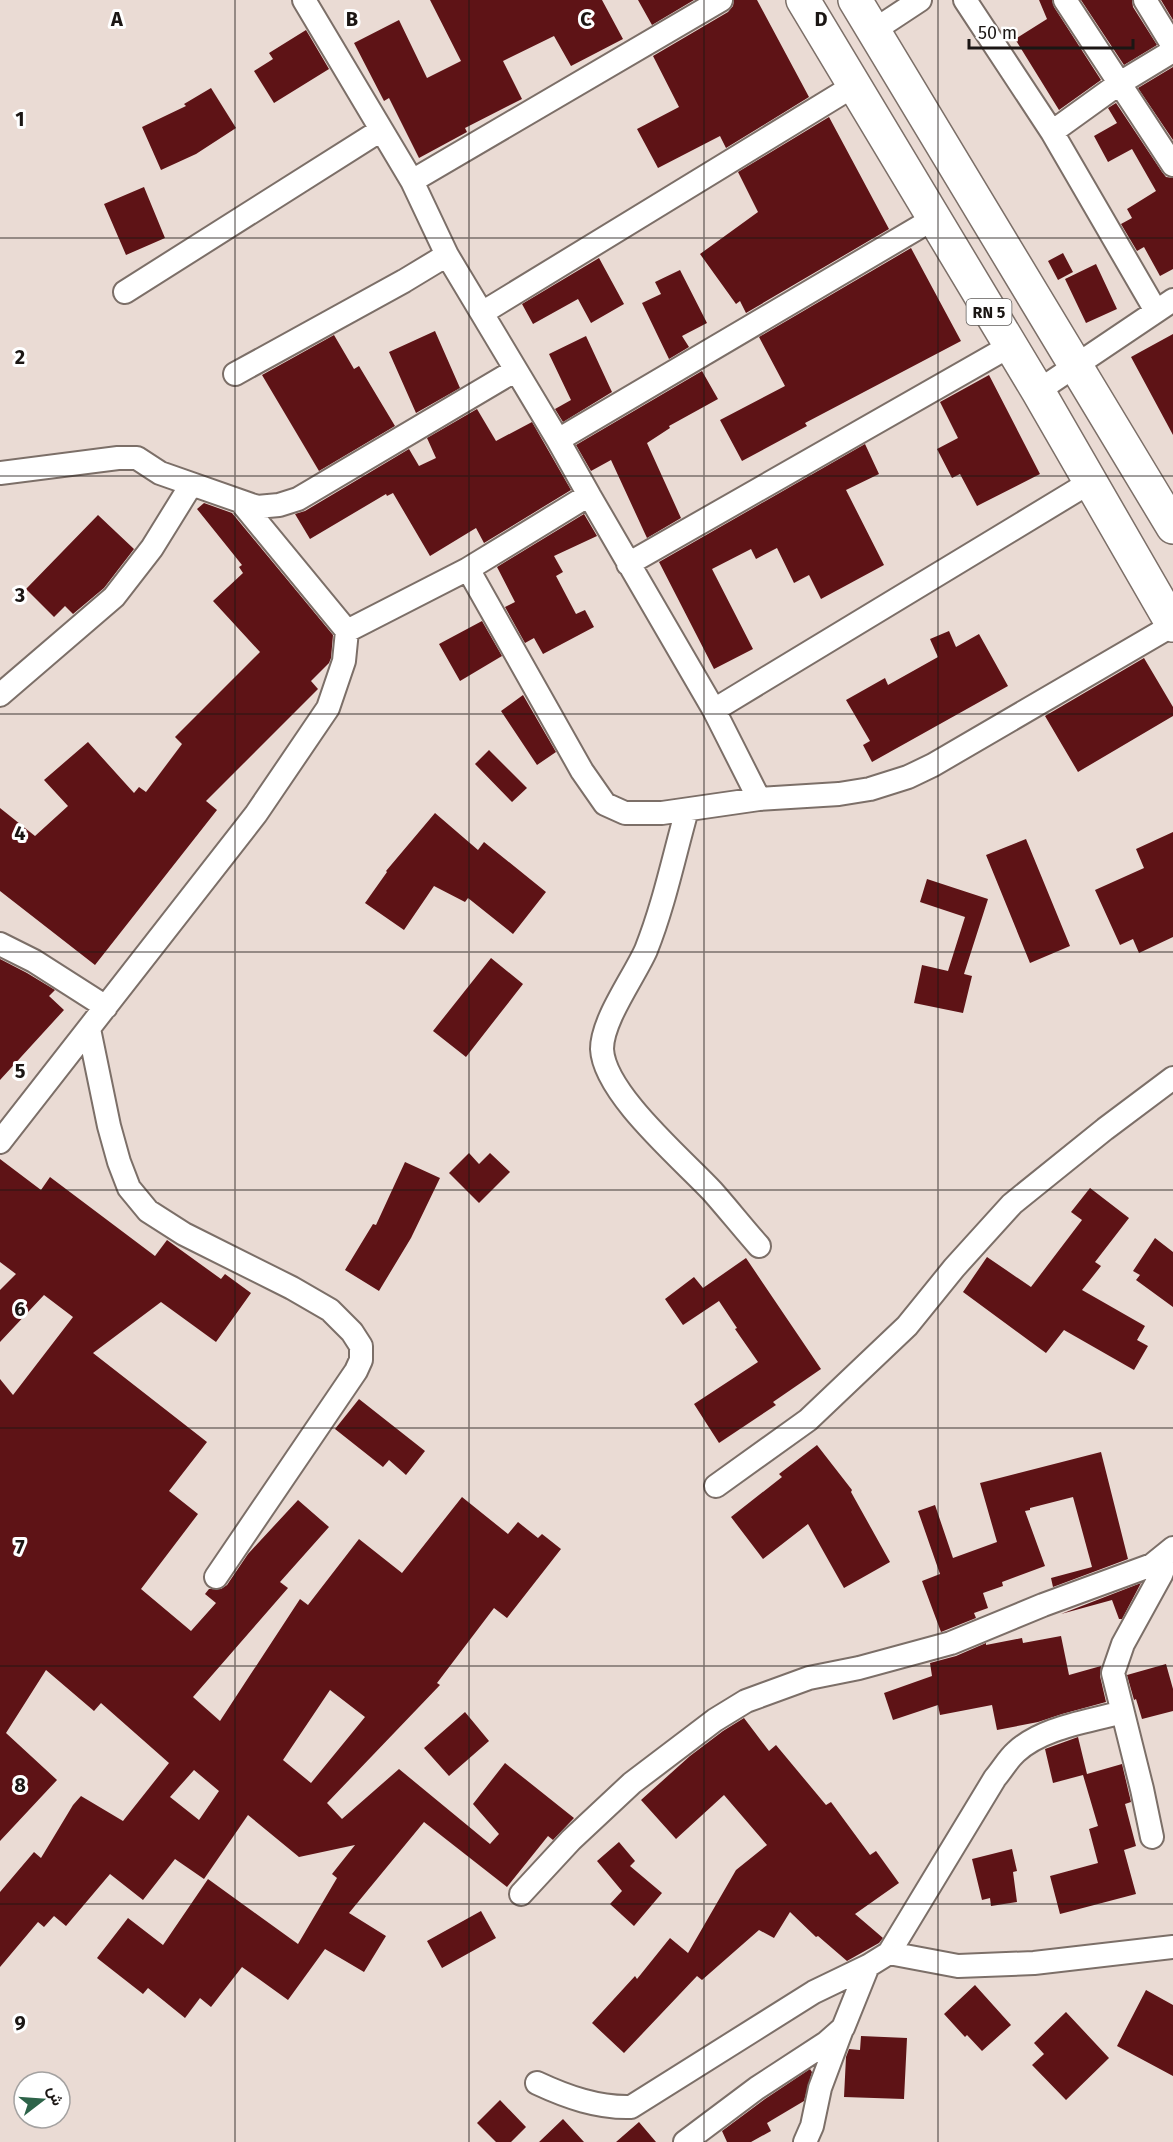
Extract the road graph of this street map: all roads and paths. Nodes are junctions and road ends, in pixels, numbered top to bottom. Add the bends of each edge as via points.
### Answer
1 (304, 0) edge
2 (721, 0) edge
3 (803, 0) edge
4 (855, 0) edge
5 (920, 0) edge
6 (966, 0) edge
7 (1065, 0) edge
8 (1144, 0) edge
9 (873, 31) junction
10 (1173, 46) edge
11 (1173, 51) edge
12 (1120, 83) junction
13 (855, 86) junction
14 (381, 130) junction
15 (1052, 132) junction
16 (1173, 165) edge
17 (412, 181) junction
18 (933, 219) junction
19 (447, 255) junction
20 (125, 292) dead end
21 (1165, 305) edge
22 (482, 313) junction
23 (1010, 346) junction
24 (1077, 365) junction
25 (516, 370) junction
26 (235, 374) dead end
27 (1038, 391) junction
28 (558, 440) junction
29 (0, 472) edge
30 (1092, 481) junction
31 (191, 485) junction
32 (589, 495) junction
33 (240, 501) junction
34 (1173, 527) edge
35 (628, 564) junction
36 (468, 569) junction
37 (1173, 625) edge
38 (347, 631) junction
39 (0, 694) edge
40 (714, 710) junction
41 (759, 799) junction
42 (687, 810) junction
43 (0, 944) edge
44 (106, 1007) junction
45 (89, 1029) junction
46 (1173, 1078) edge
47 (0, 1143) edge
48 (759, 1246) dead end
49 (716, 1486) dead end
50 (1172, 1549) edge
51 (216, 1577) dead end
52 (1122, 1712) junction
53 (1152, 1837) dead end
54 (521, 1894) dead end
55 (1173, 1947) edge
56 (889, 1953) junction
57 (868, 1966) junction
58 (843, 2028) junction
59 (537, 2083) dead end
60 (812, 2137) edge
61 (685, 2142) edge

1 - 14 street
2 - 17 street
3 - 13 main road, RN 5
4 - 9 main road, RN 5
5 - 9 street
6 - 15 street
7 - 12 street
8 - 10 street
9 - 24 main road, RN 5
11 - 12 street
12 - 15 street
12 - 16 street
13 - 18 main road, RN 5
13 - 22 street
14 - 17 street
14 - 20 street
15 - 21 street
17 - 19 street
18 - 23 main road, RN 5
18 - 28 street
19 - 22 street
19 - 26 street
21 - 24 street
22 - 25 street
23 - 27 main road, RN 5
23 - 35 street
24 - 27 street
24 - 34 main road, RN 5
25 - 28 street
25 - 33 street via 298,499 257,507
27 - 30 main road, RN 5
28 - 32 street
29 - 31 street via 137,458 160,473
30 - 37 main road, RN 5
30 - 40 street
31 - 33 street
31 - 39 street via 152,548 114,597
32 - 35 street
32 - 36 street
33 - 38 street
35 - 40 street
36 - 38 street
36 - 42 street via 582,771 605,804 637,814
37 - 41 street via 908,777 839,794
38 - 44 street via 344,661 328,708 256,814
40 - 41 street
41 - 42 street
42 - 48 street via 646,950 608,1024 602,1050 612,1082 626,1102
43 - 44 street
44 - 45 street
45 - 47 street
45 - 51 street via 119,1162 129,1188 148,1211 184,1234 330,1310 361,1346 356,1371
46 - 49 street via 1012,1204 907,1326 807,1420
50 - 52 street via 1116,1663 1113,1673
50 - 54 street via 1152,1565 951,1643 809,1678 746,1701 632,1783
52 - 53 street
52 - 56 street via 1059,1729 1015,1752 995,1778
55 - 56 street via 1034,1964 958,1966
56 - 57 street
57 - 58 street
57 - 59 street via 814,1992 631,2107 593,2103
58 - 60 street via 820,2088
58 - 61 street

